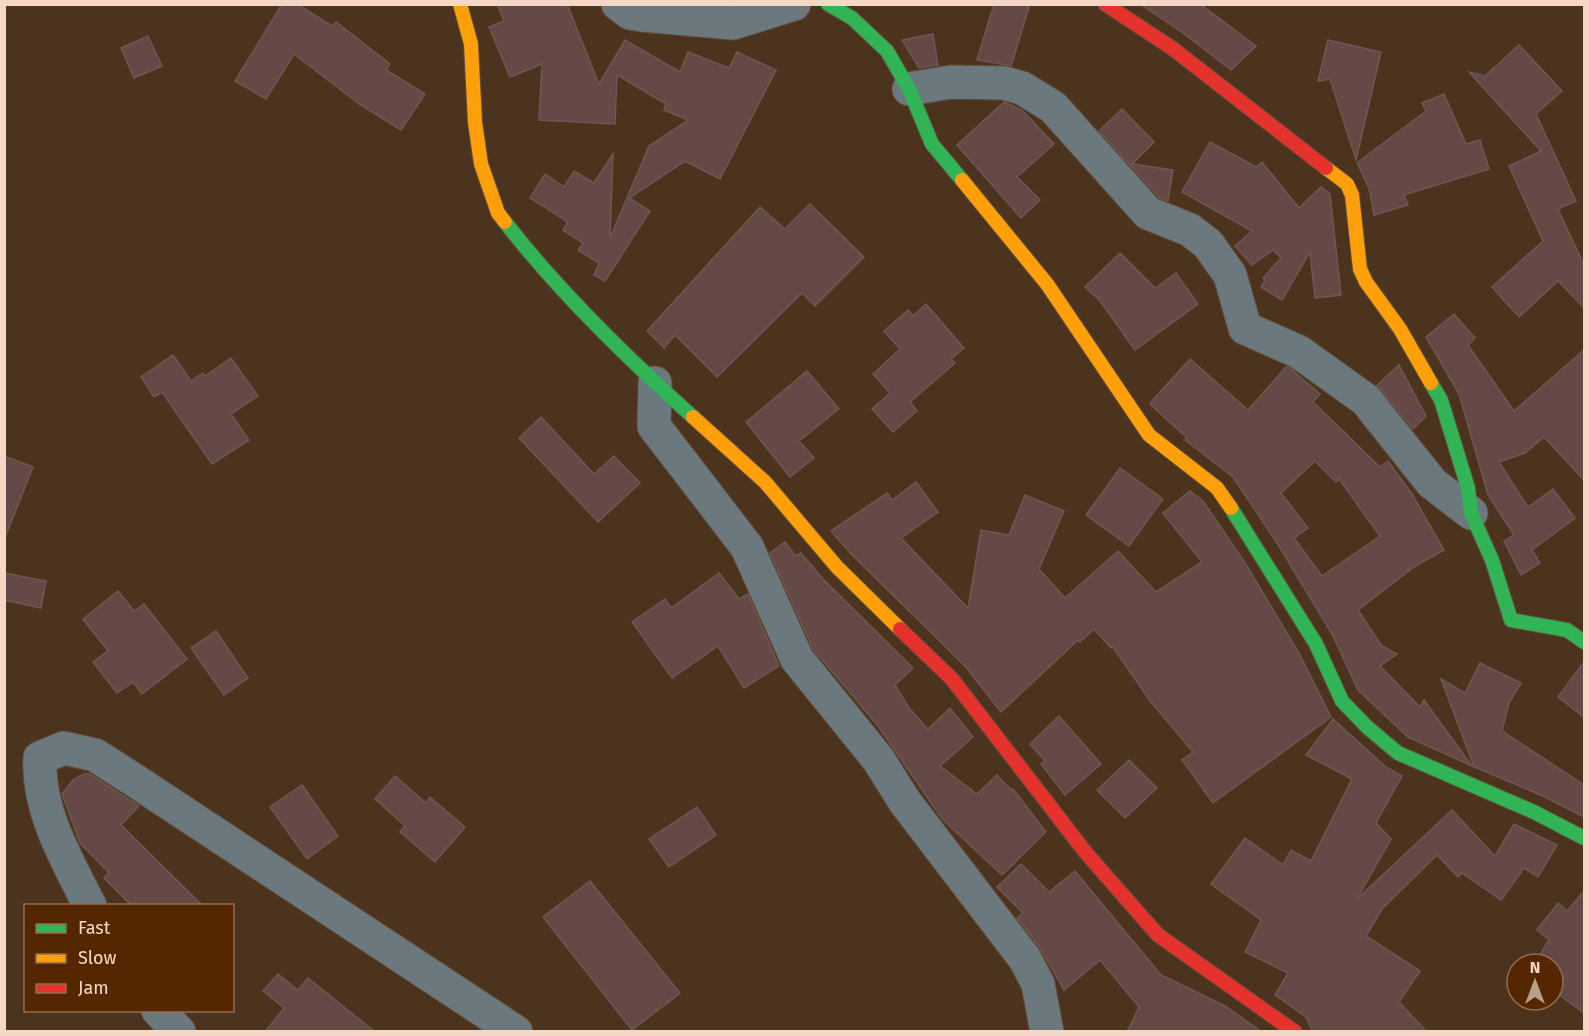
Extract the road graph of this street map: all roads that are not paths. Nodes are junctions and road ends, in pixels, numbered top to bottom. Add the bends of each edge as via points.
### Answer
1 (460, 4) edge
2 (618, 4) edge
3 (794, 4) edge
4 (828, 4) edge
5 (1105, 4) edge
6 (909, 89) junction
7 (655, 383) junction
8 (1471, 513) junction
9 (1584, 642) edge
10 (1584, 838) edge
11 (89, 904) edge
12 (159, 1012) edge
13 (179, 1032) edge
14 (516, 1032) edge
15 (1047, 1032) edge
16 (1295, 1032) edge

1 - 7 main road via 471,44 481,164 498,213 537,263
2 - 3 street via 642,15 733,23
4 - 6 main road via 852,18 887,51
5 - 8 main road via 1172,48 1347,184 1352,195 1360,269 1441,399 1468,488
6 - 8 street via 951,82 1004,83 1023,88 1053,107 1148,213 1190,230 1208,244 1230,275 1245,328 1299,352 1366,400 1432,483
6 - 10 main road via 932,144 1047,284 1149,435 1217,488 1304,624 1342,701 1398,753
7 - 15 street via 654,426 747,547 797,659 878,759 905,802 1025,959 1038,984
7 - 16 main road via 765,482 837,567 952,679 1086,853 1158,935
8 - 9 main road via 1492,560 1511,620 1566,630
11 - 14 street via 50,820 38,782 40,758 64,748 95,755
12 - 13 street

